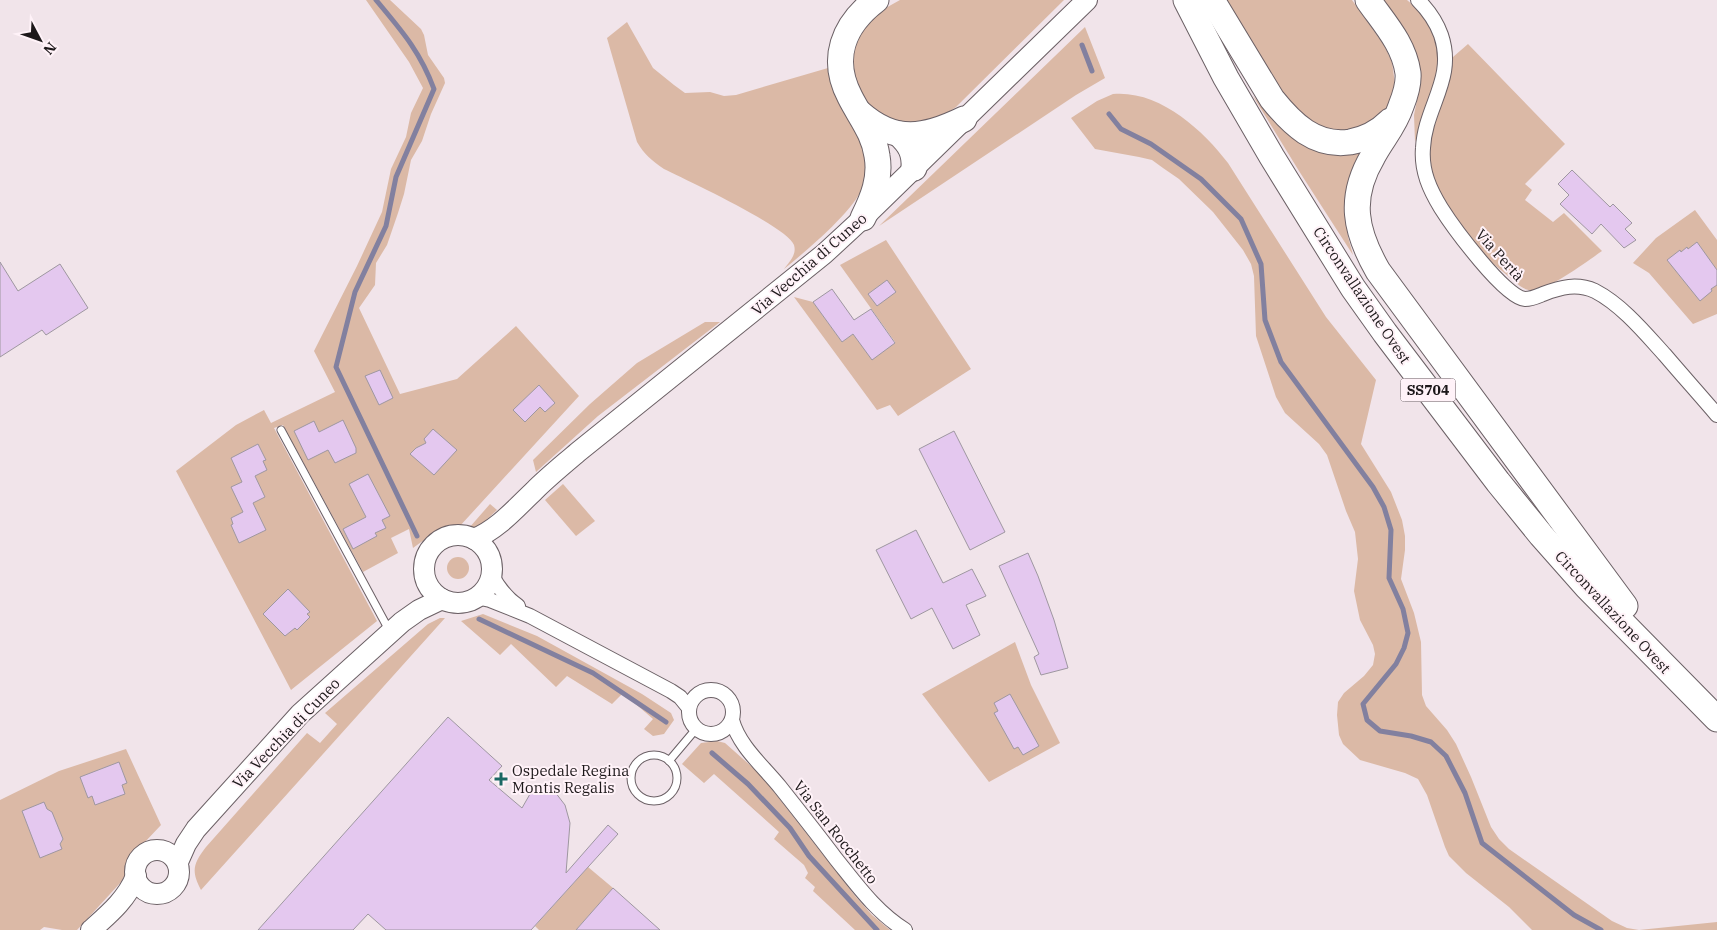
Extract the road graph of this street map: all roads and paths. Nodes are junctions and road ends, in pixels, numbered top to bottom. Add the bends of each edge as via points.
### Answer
1 (876, 0) edge
2 (1087, 0) edge
3 (1178, 0) edge
4 (1186, 0) edge
5 (1212, 0) edge
6 (1368, 0) edge
7 (1418, 0) edge
8 (1212, 51) junction
9 (1404, 100) junction
10 (860, 113) junction
11 (964, 119) junction
12 (899, 134) junction
13 (877, 155) junction
14 (913, 169) junction
15 (863, 218) junction
16 (1717, 415) edge
17 (281, 430) dead end
18 (481, 545) junction
19 (491, 574) junction
20 (427, 582) junction
21 (476, 597) junction
22 (442, 599) junction
23 (530, 616) junction
24 (396, 627) junction
25 (671, 691) junction
26 (698, 694) junction
27 (1691, 694) junction
28 (689, 708) junction
29 (1717, 719) edge
30 (732, 720) junction
31 (696, 729) junction
32 (717, 733) junction
33 (748, 749) junction
34 (669, 760) junction
35 (172, 856) junction
36 (136, 876) junction
37 (151, 893) junction
38 (107, 916) junction
39 (92, 930) edge
40 (905, 930) edge

1 - 10 highway via 855,18 840,57 846,88
2 - 11 street, Via Vecchia di Cuneo
3 - 8 highway
4 - 8 highway, Circonvallazione Ovest / SS704
5 - 9 highway via 1272,100 1307,134 1331,143 1367,138 1391,120
6 - 9 highway via 1402,50 1408,78
7 - 16 street, Via Pertà via 1432,16 1446,52 1445,73 1426,128 1423,148 1428,182 1445,214 1483,264 1515,296 1526,299 1575,286 1606,299 1643,330
8 - 27 highway, Circonvallazione Ovest / SS704 via 1330,252 1385,333 1541,536
9 - 27 highway via 1372,157 1359,188 1357,219 1367,253 1551,508
10 - 12 highway via 878,128
10 - 13 highway via 870,131
11 - 12 highway via 924,134
11 - 14 street, Via Vecchia di Cuneo
12 - 14 highway via 914,154
13 - 14 highway via 894,167
13 - 15 highway via 878,178
14 - 15 street, Via Vecchia di Cuneo
15 - 18 street, Via Vecchia di Cuneo via 790,282 564,463 515,510 492,541
17 - 24 lane
18 - 19 street via 492,567
18 - 20 street via 460,535 447,537 435,544 427,555 424,569
19 - 21 street via 489,583
19 - 23 street, Via San Rocchetto via 510,601
20 - 22 street
20 - 24 street, Via Vecchia di Cuneo
21 - 22 street, Via Vecchia di Cuneo via 459,603
21 - 23 street, Via San Rocchetto
22 - 24 street, Via Vecchia di Cuneo via 419,610
23 - 25 street, Via San Rocchetto
24 - 35 street, Via Vecchia di Cuneo via 300,714
25 - 26 street, Via San Rocchetto
25 - 28 street, Via San Rocchetto
26 - 28 street
26 - 30 street, Via San Rocchetto via 716,690 725,694 731,702
27 - 29 highway, Circonvallazione Ovest / SS704
28 - 31 street, Via San Rocchetto via 691,723
30 - 32 street via 727,728
30 - 33 street, Via San Rocchetto
31 - 32 street, Via San Rocchetto via 706,734
31 - 34 lane
32 - 33 street, Via San Rocchetto
33 - 40 street, Via San Rocchetto via 863,893
34 - 34 lane via 654,755 642,758 636,764 631,782 639,795 654,801 672,792 676,774
35 - 36 street, Via Vecchia di Cuneo via 157,849 147,852 140,858
35 - 37 street, Via Vecchia di Cuneo via 179,877 176,884 161,894
36 - 37 street via 139,884
36 - 38 street, Via Vecchia di Cuneo via 130,889
37 - 38 street, Via Vecchia di Cuneo
38 - 39 street, Via Vecchia di Cuneo

